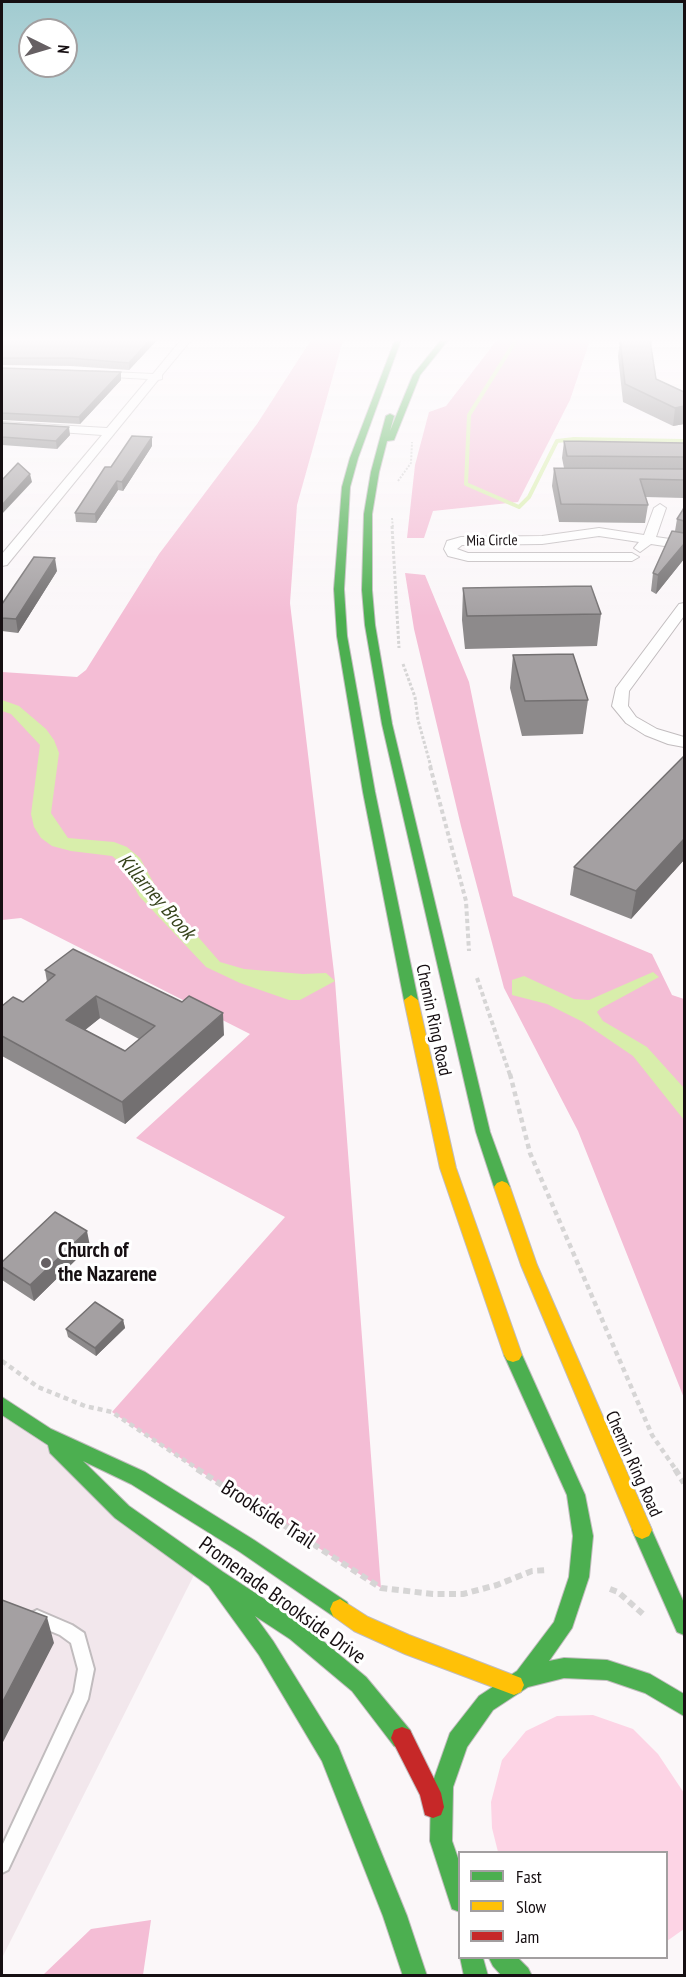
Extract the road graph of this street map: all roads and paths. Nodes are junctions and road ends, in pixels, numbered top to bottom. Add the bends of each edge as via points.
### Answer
1 (112, 432) edge
2 (356, 432) edge
3 (364, 432) edge
4 (387, 432) edge
5 (393, 432) edge
6 (412, 441) dead end
7 (354, 458) junction
8 (375, 472) junction
9 (395, 484) dead end
10 (660, 508) dead end
11 (391, 512) dead end
12 (649, 539) junction
13 (684, 545) edge
14 (632, 557) junction
15 (2, 562) edge
16 (619, 570) dead end
17 (684, 607) edge
18 (684, 741) edge
19 (470, 959) dead end
20 (474, 970) dead end
21 (2, 1361) edge
22 (2, 1405) edge
23 (45, 1435) junction
24 (684, 1483) edge
25 (553, 1569) dead end
26 (216, 1579) junction
27 (603, 1586) dead end
28 (23, 1612) edge
29 (650, 1615) dead end
30 (684, 1625) edge
31 (519, 1682) junction
32 (684, 1706) edge
33 (441, 1841) junction
34 (2, 1864) edge
35 (458, 1898) edge
36 (471, 1959) edge
37 (502, 1959) edge
38 (415, 1976) edge
39 (476, 1976) edge
40 (520, 1976) edge

1 - 15 street
2 - 7 main road
3 - 7 main road, Chemin Ring Road
4 - 8 main road, Chemin Ring Road
5 - 8 main road
6 - 9 path via 411,463
7 - 31 main road, Chemin Ring Road via 346,488 340,550 342,636 424,1067 448,1168 475,1250 507,1341 576,1495 583,1536 579,1578 562,1628
8 - 30 main road, Chemin Ring Road via 366,557 376,672 483,1132 529,1265
10 - 12 street
11 - 19 path via 400,657 415,697 465,902
12 - 13 street, Mia Circle
12 - 14 street
12 - 14 street, Mia Circle via 599,532 542,540 461,541 450,549 468,557
14 - 16 street
17 - 18 street via 621,691 620,706 632,720 651,732
20 - 24 path via 508,1067 530,1153 652,1435
21 - 25 path, Brookside Trail via 38,1387 112,1412 381,1587 463,1594 532,1571
22 - 23 main road, Promenade Brookside Drive
23 - 26 main road, Promenade Brookside Drive via 123,1512
23 - 31 main road, Promenade Brookside Drive via 138,1478 361,1624 405,1644
26 - 33 main road, Promenade Brookside Drive via 297,1632 359,1684 399,1732 430,1793
26 - 38 main road via 266,1648 330,1754
27 - 29 path via 618,1592 640,1614
28 - 34 lane via 78,1638 86,1669 82,1693
31 - 32 main road via 564,1668 607,1670 650,1684
31 - 33 main road via 486,1703 458,1741 442,1787
33 - 35 main road
36 - 39 main road
37 - 40 main road

